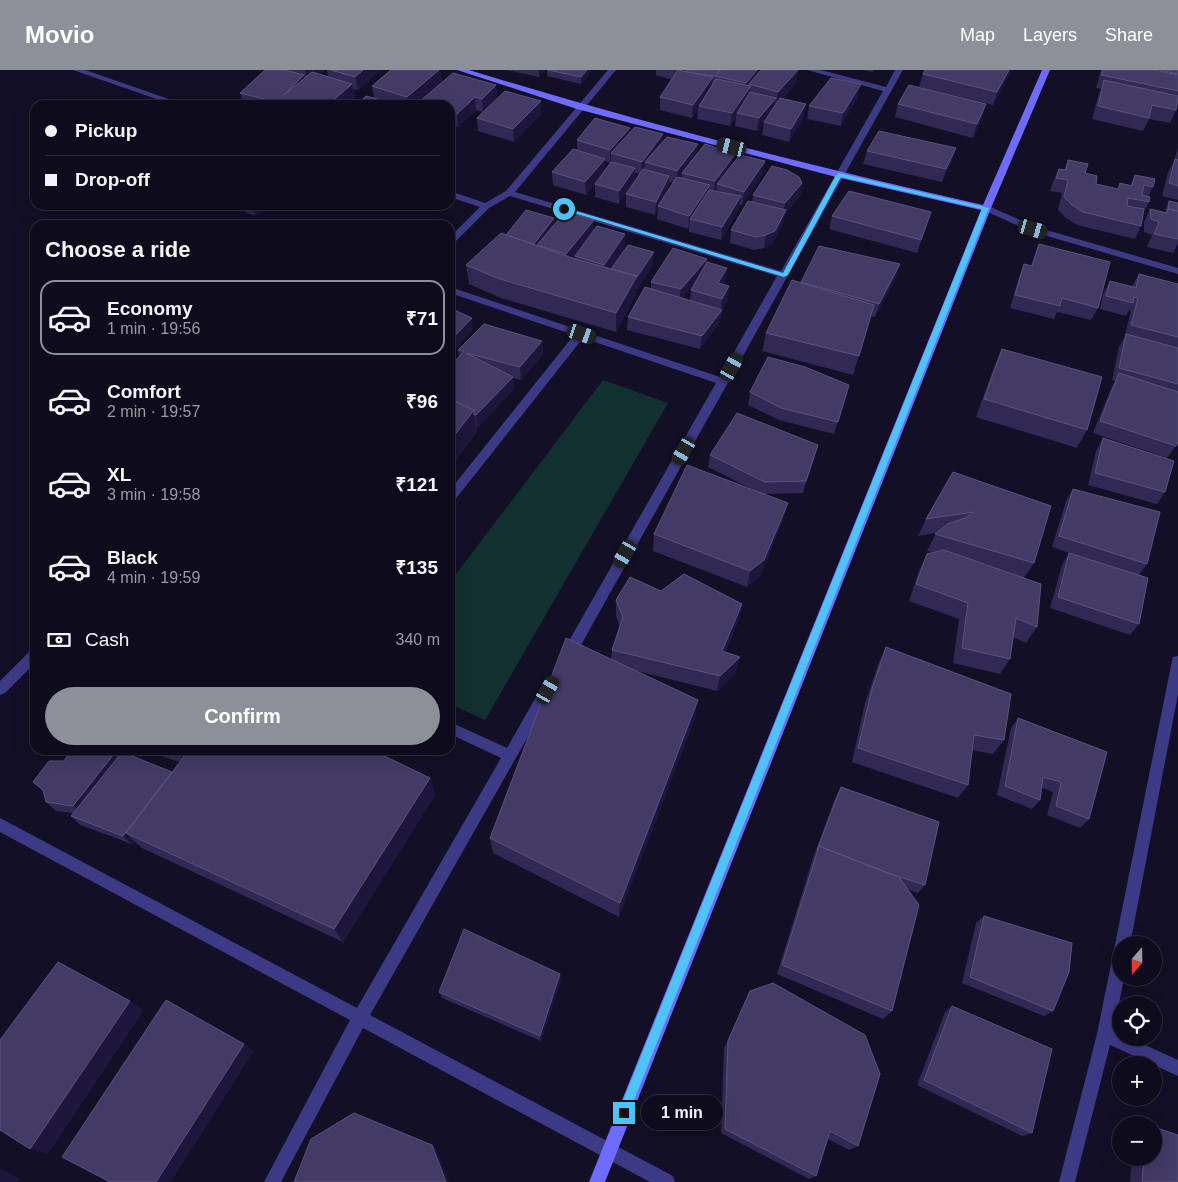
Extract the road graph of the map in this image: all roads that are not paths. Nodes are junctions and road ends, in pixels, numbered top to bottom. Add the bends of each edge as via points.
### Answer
1 (77, 70) edge
2 (461, 70) edge
3 (612, 70) edge
4 (811, 70) edge
5 (899, 70) edge
6 (1046, 70) edge
7 (477, 72) edge
8 (889, 90) junction
9 (167, 100) edge
10 (580, 107) junction
11 (839, 175) junction
12 (508, 193) junction
13 (455, 196) edge
14 (486, 206) junction
15 (986, 208) junction
16 (455, 237) edge
17 (1178, 271) edge
18 (784, 275) junction
19 (455, 292) edge
20 (582, 334) junction
21 (724, 382) junction
22 (455, 492) edge
23 (30, 660) edge
24 (1178, 661) edge
25 (0, 689) edge
26 (455, 730) edge
27 (510, 756) junction
28 (0, 825) edge
29 (1124, 936) edge
30 (1114, 986) edge
31 (360, 1017) junction
32 (1105, 1034) junction
33 (1178, 1068) edge
34 (609, 1150) junction
35 (272, 1182) edge
36 (597, 1182) edge
37 (667, 1182) edge
38 (1067, 1182) edge

1 - 9 street
2 - 7 street
3 - 10 street
4 - 8 street
5 - 8 street
6 - 15 street
7 - 10 street
8 - 11 street
10 - 11 street
10 - 12 street
11 - 15 street
11 - 18 street
12 - 14 street
12 - 18 street
13 - 14 street
14 - 16 street
15 - 17 street via 1033,229
15 - 34 street
18 - 21 street
19 - 20 street
20 - 21 street
20 - 22 street
21 - 27 street
23 - 25 street
24 - 29 street
26 - 27 street
27 - 31 street
28 - 31 street
30 - 32 street
31 - 34 street
31 - 35 street
32 - 33 street
32 - 38 street
34 - 36 street
34 - 37 street

